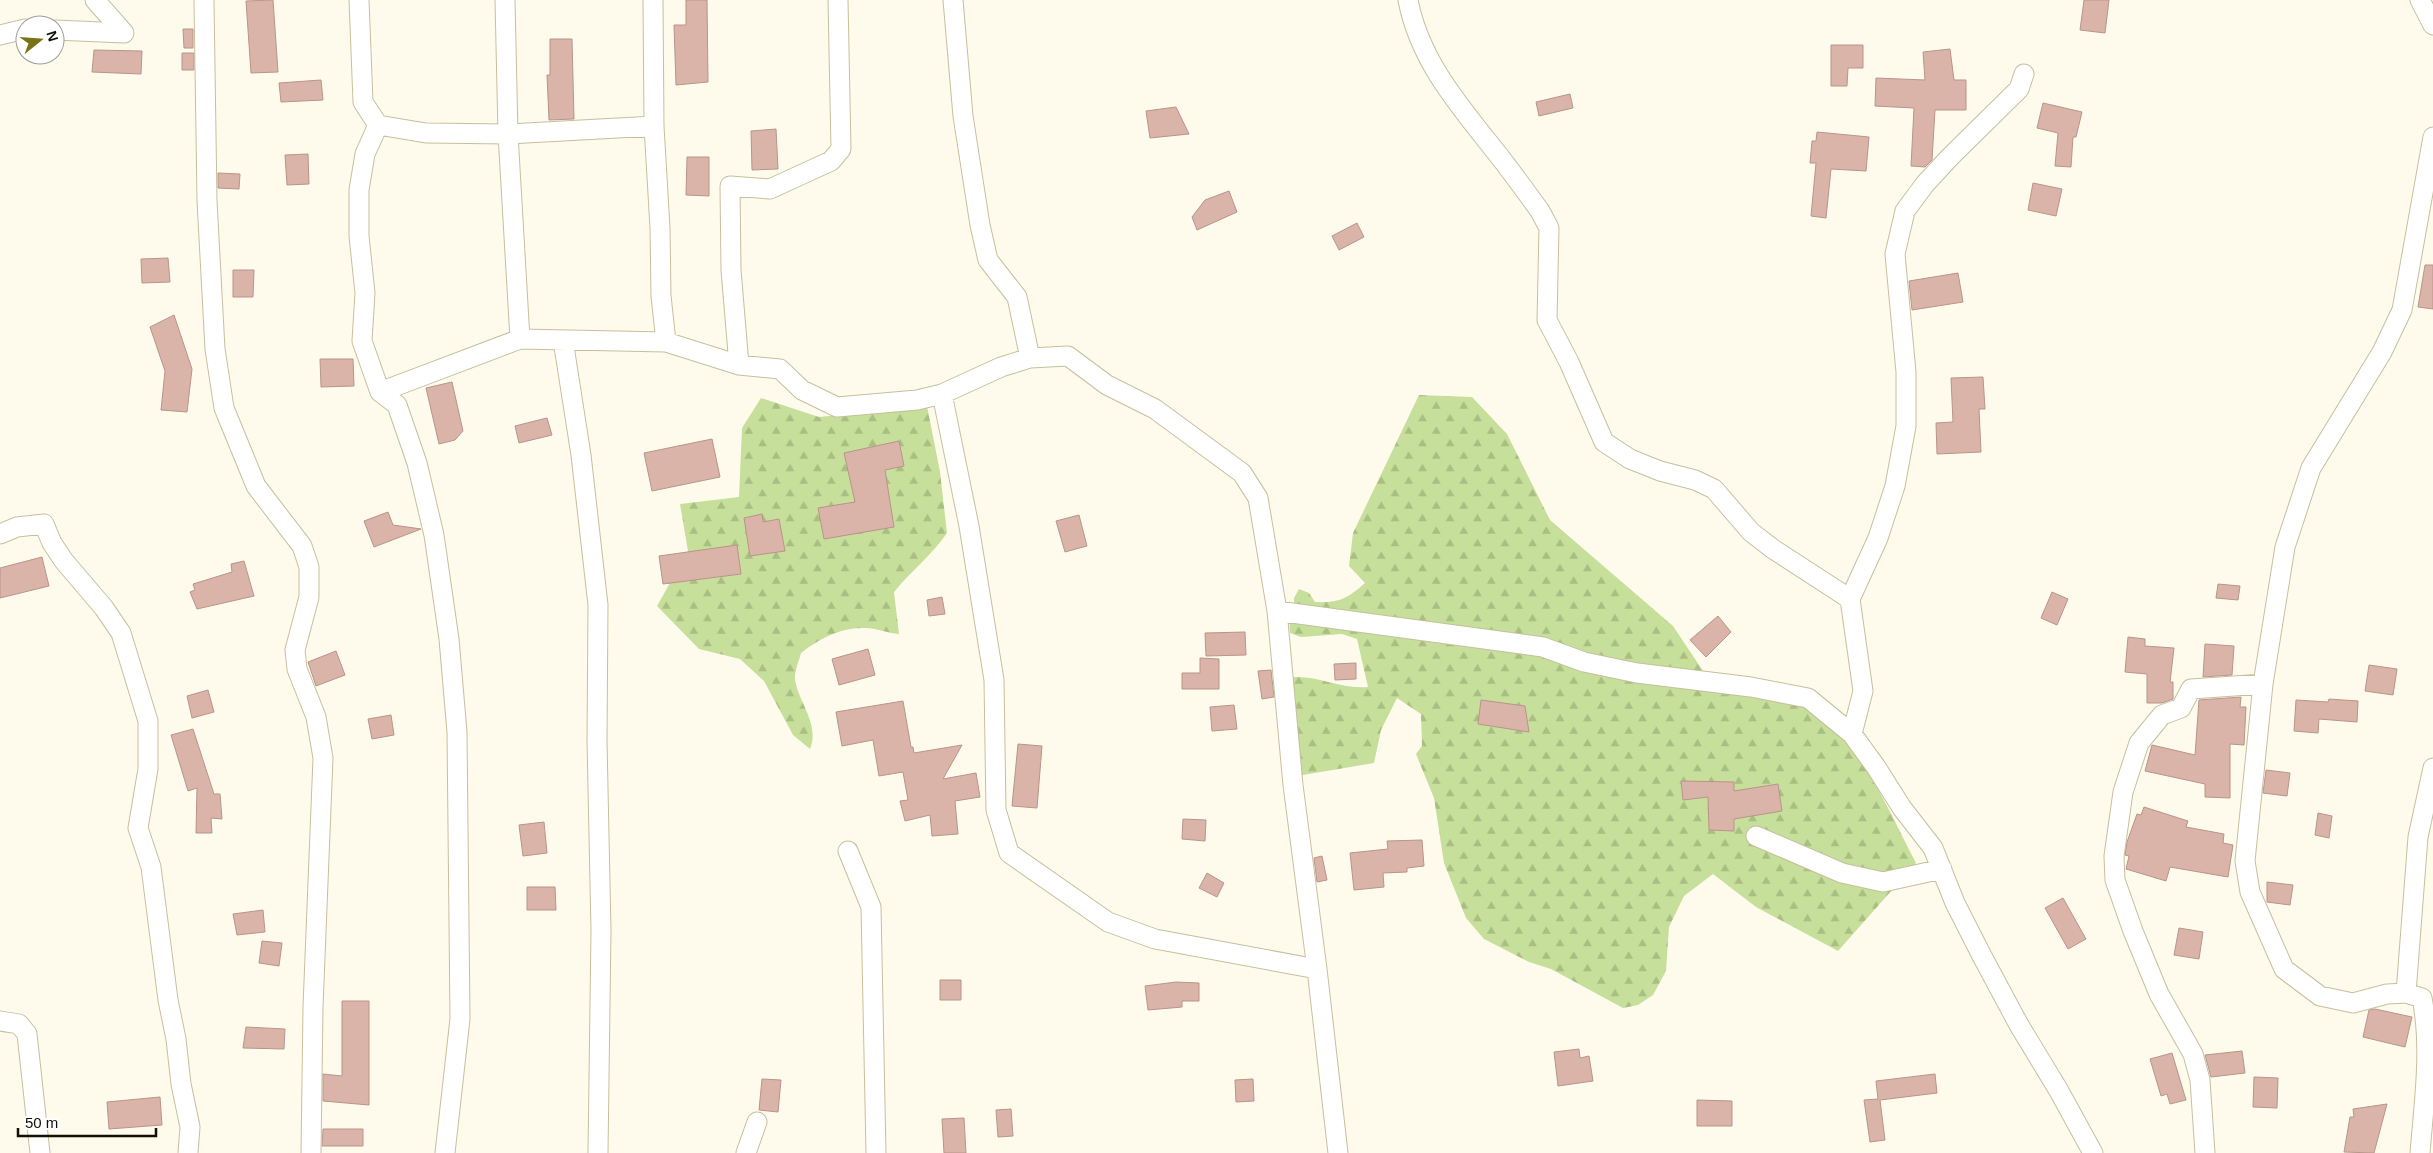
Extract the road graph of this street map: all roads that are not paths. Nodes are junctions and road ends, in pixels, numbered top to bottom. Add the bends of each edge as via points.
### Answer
1 (95, 0) edge
2 (204, 0) edge
3 (359, 0) edge
4 (506, 0) edge
5 (653, 0) edge
6 (838, 0) edge
7 (953, 0) edge
8 (1408, 0) edge
9 (2420, 0) edge
10 (2433, 25) edge
11 (65, 30) edge
12 (15, 31) edge
13 (0, 35) edge
14 (2024, 74) dead end
15 (378, 125) junction
16 (654, 126) junction
17 (508, 134) junction
18 (2433, 137) edge
19 (2431, 166) edge
20 (520, 339) junction
21 (563, 340) junction
22 (666, 342) junction
23 (1030, 358) junction
24 (739, 365) junction
25 (380, 392) junction
26 (942, 394) junction
27 (0, 534) edge
28 (1850, 599) junction
29 (1277, 611) junction
30 (2263, 684) junction
31 (1852, 734) junction
32 (2433, 768) edge
33 (1756, 836) dead end
34 (848, 851) dead end
35 (1942, 869) junction
36 (1317, 969) junction
37 (2406, 993) junction
38 (0, 1021) edge
39 (758, 1122) dead end
40 (40, 1153) edge
41 (188, 1153) edge
42 (311, 1153) edge
43 (445, 1153) edge
44 (598, 1153) edge
45 (746, 1153) edge
46 (876, 1153) edge
47 (1338, 1153) edge
48 (2093, 1153) edge
49 (2205, 1153) edge
50 (2420, 1153) edge

1 - 11 street via 124,33
2 - 42 street via 207,201 215,349 224,408 256,486 302,546 309,566 309,596 295,650 297,669 316,717 324,758 313,998
3 - 15 street via 363,102
4 - 17 street
5 - 16 street
6 - 24 street via 841,149 831,161 770,189 730,186 731,270
7 - 23 street via 963,116 980,225 988,260 1017,297
8 - 28 street via 1412,20 1447,91 1540,211 1549,228 1547,320 1604,442 1630,459 1714,489 1751,532
9 - 10 street
12 - 13 street
14 - 28 street via 2019,89 1950,157 1905,211 1895,254 1906,372 1906,426 1895,486 1884,520
15 - 17 street via 426,133
15 - 25 street via 365,154 359,190 358,236 365,293 362,341
16 - 17 street
16 - 22 street
17 - 20 street
18 - 19 street
19 - 30 street via 2402,310 2382,352 2311,468 2285,547
20 - 21 street
20 - 25 street
21 - 22 street
21 - 44 street via 581,455 598,605 601,930
22 - 24 street
23 - 26 street via 1001,367
23 - 29 street via 1068,356 1107,385 1155,409 1242,473 1258,498
24 - 26 street via 780,370 802,390 836,407
25 - 43 street via 397,405 417,462 434,535 457,732 460,1019
26 - 36 street via 969,526 994,680 996,810 1009,853 1108,922 1155,939
27 - 41 street via 17,527 44,524 64,561 121,633 131,662 148,720 148,769 138,828 151,867 168,1000 190,1127
28 - 31 street via 1863,691
29 - 31 street via 1544,647 1584,662 1637,673 1751,687 1808,698
29 - 36 street via 1293,785
30 - 37 street via 2245,861 2250,892 2267,932 2284,968 2320,996 2353,1003 2387,994
30 - 49 street via 2191,689 2181,708 2162,714 2139,744 2123,792 2114,856 2115,880 2133,931 2160,994 2193,1054 2200,1080
31 - 35 street via 1933,848
32 - 37 street via 2418,837
33 - 35 street via 1842,873 1883,882
34 - 46 street via 871,907
35 - 48 street via 1955,903 2019,1025
36 - 47 street
37 - 50 street via 2422,998 2426,1017 2428,1046
38 - 40 street via 19,1024 27,1034
39 - 45 street

